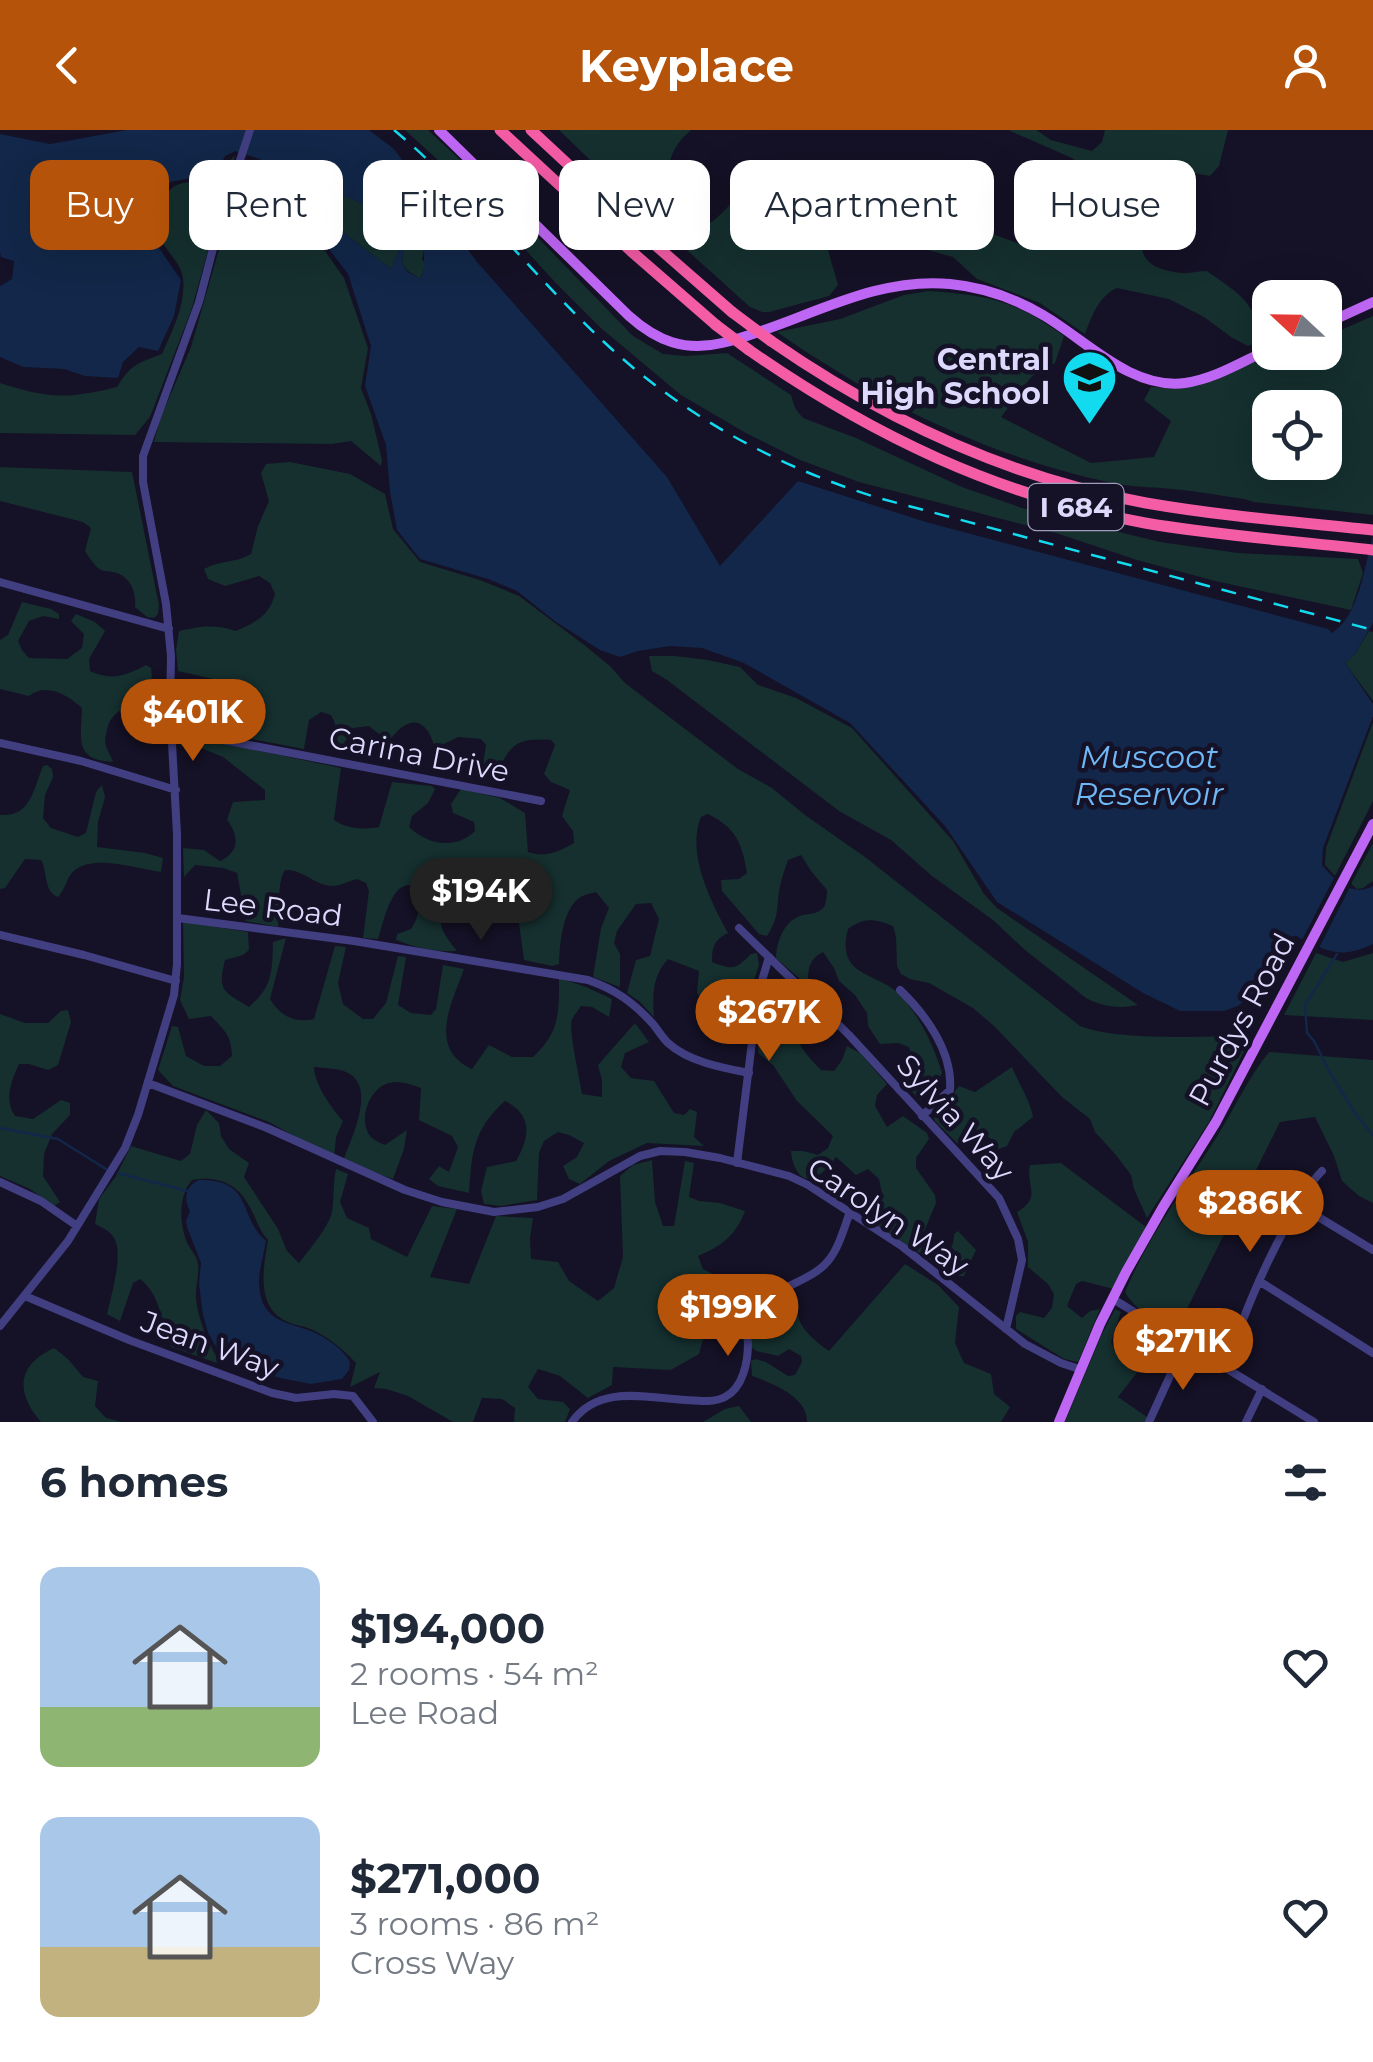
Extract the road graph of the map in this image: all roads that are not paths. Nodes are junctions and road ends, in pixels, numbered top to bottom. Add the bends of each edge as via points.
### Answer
1 (250, 130) edge
2 (440, 130) edge
3 (500, 130) edge
4 (531, 130) edge
5 (1373, 302) edge
6 (1342, 316) edge
7 (1252, 357) edge
8 (1369, 530) edge
9 (1367, 549) edge
10 (0, 582) edge
11 (169, 630) junction
12 (172, 730) junction
13 (0, 743) edge
14 (176, 790) junction
15 (540, 801) dead end
16 (1373, 824) edge
17 (178, 918) junction
18 (739, 928) dead end
19 (0, 935) edge
20 (768, 957) junction
21 (176, 981) junction
22 (900, 990) dead end
23 (750, 1073) junction
24 (148, 1083) junction
25 (922, 1116) junction
26 (737, 1164) junction
27 (1322, 1171) dead end
28 (0, 1182) edge
29 (1295, 1210) junction
30 (850, 1212) junction
31 (77, 1226) junction
32 (1373, 1250) edge
33 (1258, 1282) junction
34 (25, 1296) junction
35 (1113, 1299) junction
36 (0, 1326) edge
37 (1006, 1329) junction
38 (1192, 1347) junction
39 (1373, 1352) edge
40 (1225, 1367) junction
41 (1082, 1370) junction
42 (1262, 1389) junction
43 (374, 1422) edge
44 (572, 1422) edge
45 (1059, 1422) edge
46 (1149, 1422) edge
47 (1246, 1422) edge
48 (1314, 1422) edge

1 - 11 street via 199,302 143,456
2 - 7 main road via 622,310 669,343 730,342 889,286 918,283 959,285 1018,302 1151,380 1196,380
3 - 9 highway, I 684, bridge via 716,325 904,444 1020,491 1100,513
4 - 8 highway, I 684, bridge via 732,312 888,414 1065,484 1144,502
5 - 6 main road
10 - 11 street
11 - 12 street
12 - 14 street
12 - 15 street, Carina Drive
13 - 14 street
14 - 17 street
16 - 35 main road, Purdys Road via 1216,1122
17 - 21 street
17 - 23 street, Lee Road via 586,980 630,1000 677,1050
18 - 20 street, Sylvia Way
19 - 21 street
20 - 23 street
20 - 25 street, Sylvia Way
21 - 24 street
22 - 25 street via 924,1016 951,1076 950,1090
23 - 26 street
24 - 26 street, Carolyn Way via 405,1190 494,1212 538,1208 660,1150
24 - 31 street via 126,1148
25 - 37 street, Sylvia Way via 999,1198 1018,1239 1022,1260
26 - 30 street, Carolyn Way via 789,1176
27 - 29 street
28 - 31 street
29 - 32 street
29 - 33 street
30 - 37 street, Carolyn Way
30 - 44 street via 827,1262 751,1313 747,1363 728,1396 696,1401 614,1395 596,1400
31 - 34 street
33 - 39 street
33 - 40 street
34 - 36 street
34 - 43 street, Jean Way via 272,1393 353,1396
35 - 38 street
35 - 41 main road, Purdys Road
37 - 41 street, Carolyn Way
38 - 40 street
38 - 46 street via 1175,1366
40 - 42 street
41 - 45 main road, Purdys Road
42 - 47 street
42 - 48 street

